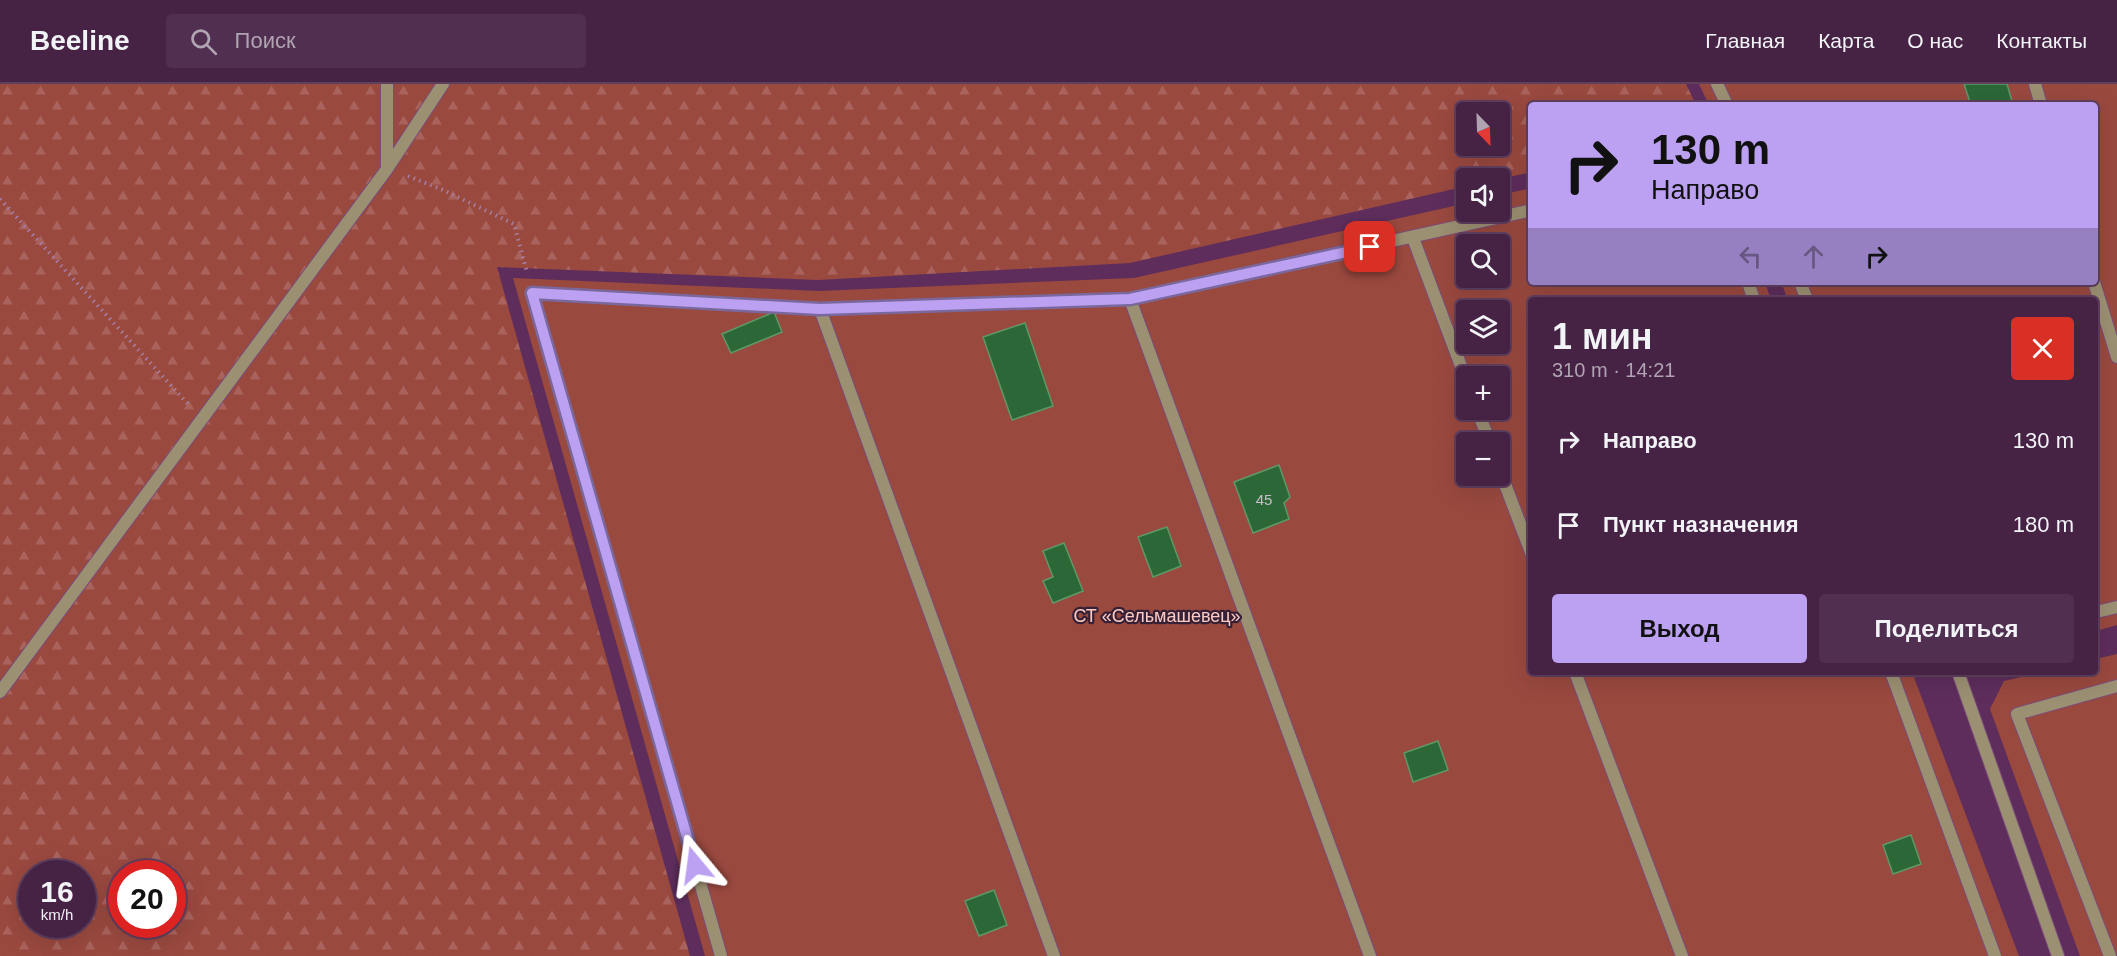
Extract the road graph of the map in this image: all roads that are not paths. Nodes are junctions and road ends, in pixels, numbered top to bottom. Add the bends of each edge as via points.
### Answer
1 (387, 84) edge
2 (443, 84) edge
3 (1717, 84) edge
4 (2035, 84) edge
5 (1726, 102) edge
6 (2040, 102) edge
7 (387, 169) junction
8 (1528, 211) edge
9 (1413, 238) junction
10 (2095, 285) edge
11 (1130, 299) junction
12 (820, 309) junction
13 (2117, 357) edge
14 (1461, 366) edge
15 (1506, 486) edge
16 (1528, 544) edge
17 (2117, 607) edge
18 (2098, 612) edge
19 (1576, 675) edge
20 (1892, 675) edge
21 (1959, 675) edge
22 (2117, 686) edge
23 (0, 692) edge
24 (721, 956) edge
25 (1054, 956) edge
26 (1370, 956) edge
27 (1682, 956) edge
28 (1995, 956) edge
29 (2058, 956) edge
30 (2110, 956) edge

1 - 7 street
2 - 7 street
3 - 5 street
4 - 6 street
7 - 23 street
8 - 9 street
9 - 11 street
9 - 14 street
10 - 13 street
11 - 12 street
11 - 26 street
12 - 24 street via 532,293
12 - 25 street
15 - 16 street
17 - 18 street
19 - 27 street
20 - 28 street
21 - 29 street
22 - 30 street via 2017,714

